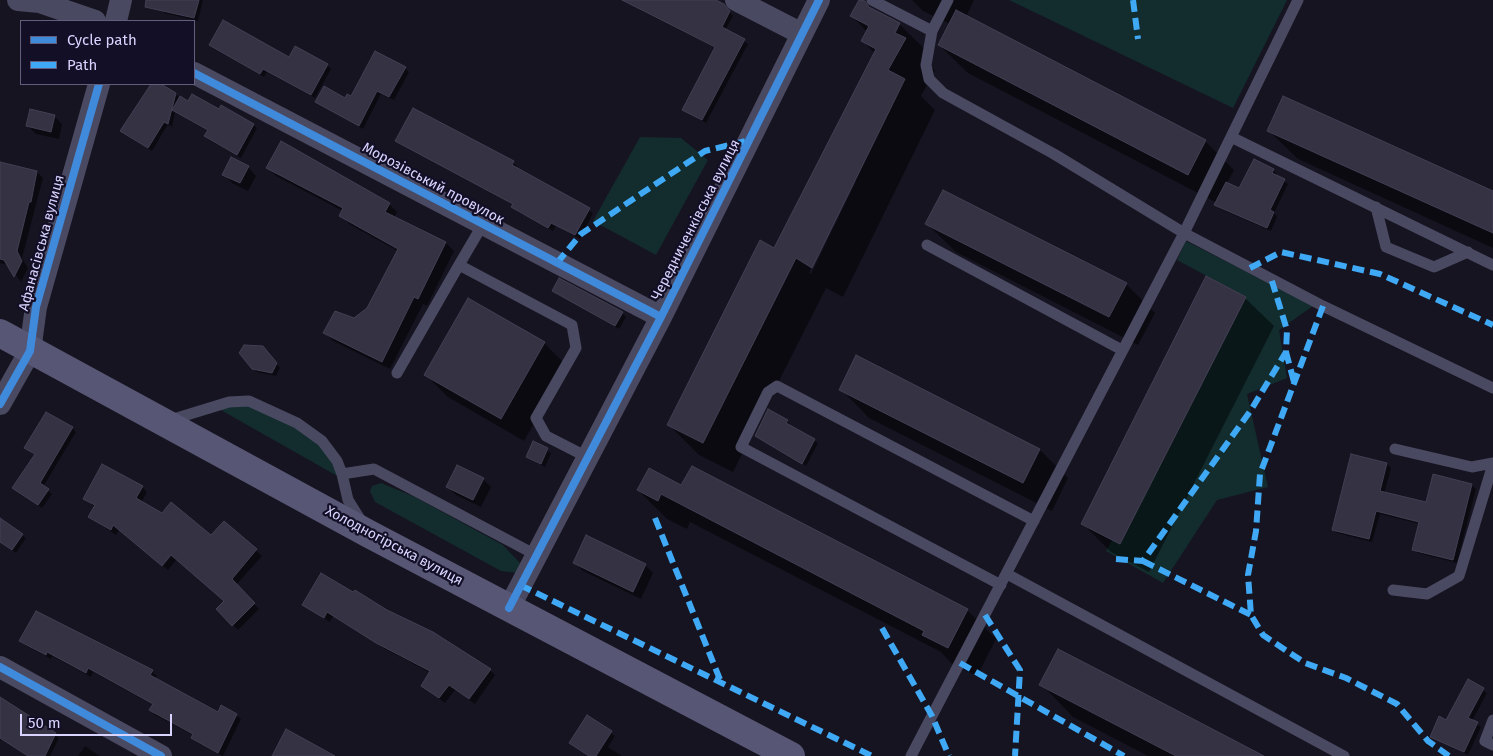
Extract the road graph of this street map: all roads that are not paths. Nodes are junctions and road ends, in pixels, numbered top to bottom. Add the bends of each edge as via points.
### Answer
1 (18, 0) edge
2 (121, 0) edge
3 (736, 0) edge
4 (819, 0) edge
5 (872, 0) edge
6 (948, 0) edge
7 (1298, 0) edge
8 (92, 20) edge
9 (116, 20) edge
10 (932, 31) junction
11 (802, 34) junction
12 (195, 74) edge
13 (99, 85) edge
14 (1231, 137) junction
15 (1376, 207) junction
16 (483, 224) junction
17 (1184, 233) junction
18 (927, 245) dead end
19 (1468, 252) junction
20 (1493, 264) edge
21 (459, 265) junction
22 (661, 317) junction
23 (0, 333) edge
24 (1122, 350) junction
25 (30, 351) junction
26 (398, 373) dead end
27 (1493, 388) edge
28 (0, 404) edge
29 (164, 423) junction
30 (1395, 449) dead end
31 (587, 457) junction
32 (1493, 463) edge
33 (342, 474) junction
34 (1034, 521) junction
35 (369, 534) junction
36 (536, 555) junction
37 (1007, 574) junction
38 (1001, 585) junction
39 (1393, 590) dead end
40 (509, 608) junction
41 (0, 667) edge
42 (1493, 720) edge
43 (1493, 745) edge
44 (161, 756) edge
45 (791, 756) edge
46 (911, 756) edge
47 (1344, 756) edge

1 - 8 street via 40,2
2 - 9 street
3 - 11 street
4 - 11 street, Чередниченківська вулиця
5 - 10 lane
6 - 10 lane
7 - 14 lane
10 - 17 lane via 926,65 929,79 943,93 1054,154
11 - 22 street, Чередниченківська вулиця
12 - 16 street, Морозівський провулок
13 - 25 street, Афанасівська вулиця via 36,307
14 - 15 lane
14 - 17 lane
15 - 19 lane
15 - 19 lane via 1386,247 1434,267
16 - 21 lane
16 - 22 street, Морозівський провулок
17 - 24 lane
17 - 27 lane via 1323,306
18 - 24 lane
19 - 20 lane
21 - 26 lane
21 - 31 lane via 572,325 576,348 536,418 546,436
22 - 31 street, Чередниченківська вулиця
23 - 25 main road, Холодногірська вулиця
24 - 34 lane
25 - 28 street, Афанасівська вулиця
25 - 29 main road, Холодногірська вулиця
29 - 33 lane via 229,402 249,401 297,423 322,441
29 - 35 main road, Холодногірська вулиця
30 - 32 lane via 1472,467
31 - 36 street, Чередниченківська вулиця
32 - 39 lane via 1459,576 1427,594
33 - 35 lane via 348,500
33 - 36 lane via 374,469
34 - 37 lane
34 - 38 lane via 777,386 768,392 741,447
35 - 40 main road, Холодногірська вулиця
36 - 40 street, Чередниченківська вулиця
37 - 38 lane
37 - 47 lane
38 - 46 lane
40 - 45 main road, Холодногірська вулиця
41 - 44 street
42 - 43 lane via 1485,741

